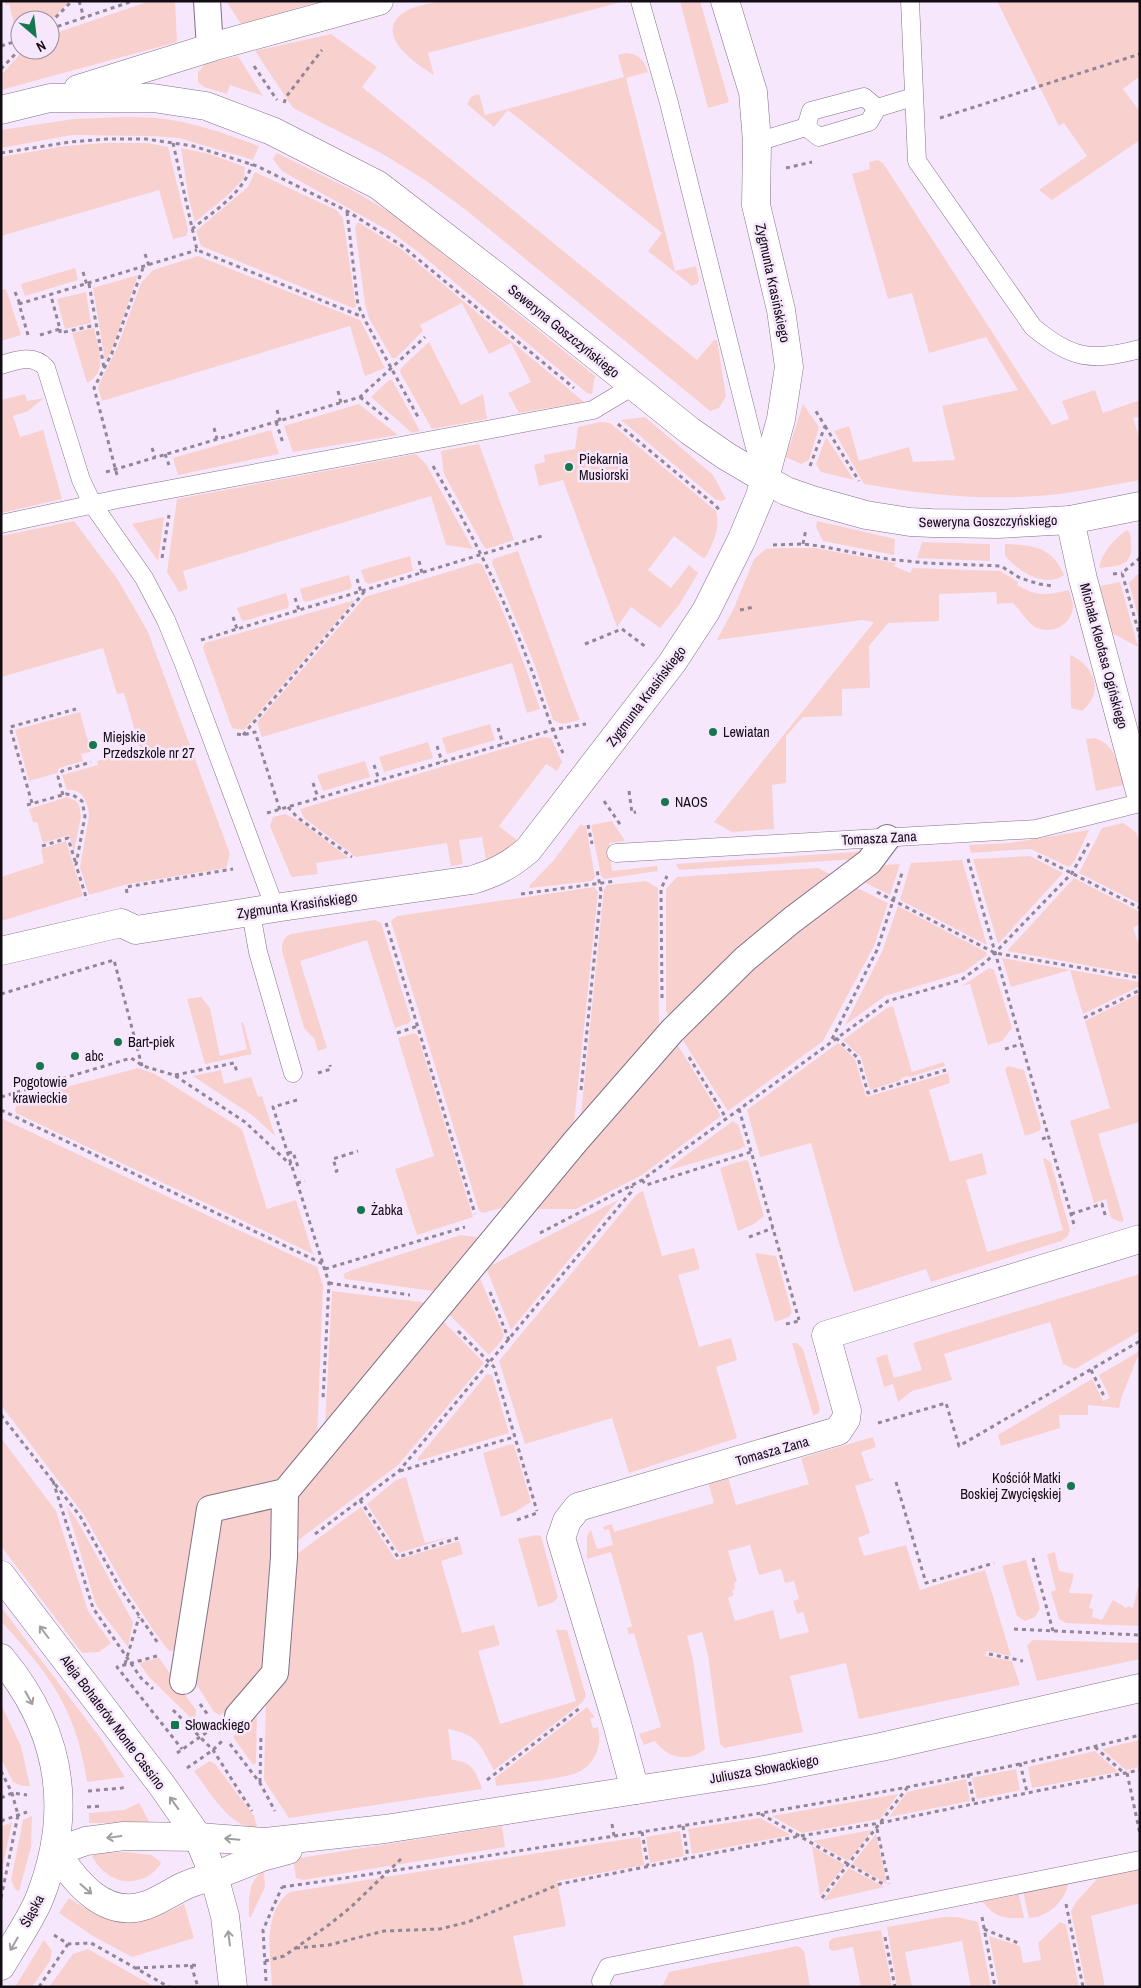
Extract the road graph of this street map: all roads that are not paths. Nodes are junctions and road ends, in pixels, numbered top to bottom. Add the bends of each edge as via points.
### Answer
1 (207, 1) edge
2 (379, 1) edge
3 (640, 1) edge
4 (725, 1) edge
5 (910, 1) edge
6 (210, 48) junction
7 (913, 97) junction
8 (50, 98) junction
9 (877, 108) junction
10 (1, 110) edge
11 (806, 127) junction
12 (756, 142) junction
13 (1140, 349) edge
14 (1, 364) edge
15 (633, 386) junction
16 (764, 479) junction
17 (93, 504) junction
18 (1140, 506) edge
19 (1070, 520) junction
20 (1, 524) edge
21 (1140, 792) edge
22 (1140, 803) edge
23 (886, 838) junction
24 (616, 853) dead end
25 (263, 910) junction
26 (1, 951) edge
27 (293, 1073) dead end
28 (1140, 1239) edge
29 (285, 1492) junction
30 (1, 1575) edge
31 (1, 1658) edge
32 (183, 1681) road end
33 (1140, 1688) edge
34 (226, 1727) road end
35 (635, 1790) junction
36 (385, 1829) junction
37 (198, 1837) junction
38 (55, 1852) junction
39 (1140, 1860) edge
40 (214, 1876) junction
41 (1, 1966) edge
42 (233, 1987) edge
43 (602, 1987) edge

1 - 6 street
2 - 6 street
3 - 16 lane
4 - 12 street, Zygmunta Krasińskiego via 752,92
5 - 7 lane
6 - 8 street
7 - 9 lane
7 - 13 lane via 917,161 1033,327 1060,348 1089,356
8 - 10 street, Seweryna Goszczyńskiego
8 - 15 street, Seweryna Goszczyńskiego via 153,98 206,106 272,131 378,185
9 - 11 lane via 869,122 819,137
9 - 11 lane via 864,97 811,111
11 - 12 lane
12 - 16 street, Zygmunta Krasińskiego via 756,205 781,310 789,366 781,419
14 - 17 lane via 31,359 46,368 81,480
15 - 16 street, Seweryna Goszczyńskiego via 690,431
15 - 17 lane via 593,410
16 - 19 street, Seweryna Goszczyńskiego via 786,491 839,509 910,522 998,524
16 - 25 street, Zygmunta Krasińskiego via 742,539 706,611 672,663 528,850 511,864 472,880
17 - 20 lane
17 - 25 lane via 144,578 166,620 184,664
18 - 19 street, Seweryna Goszczyńskiego
19 - 21 street, Michała Kleofasa Ogińskiego
22 - 23 lane, Tomasza Zana via 1036,829
23 - 24 lane, Tomasza Zana
23 - 29 street via 869,862 745,959 672,1031 575,1142
25 - 26 street, Zygmunta Krasińskiego via 136,930 121,923
25 - 27 lane via 258,952
28 - 35 street, Tomasza Zana via 826,1335 848,1411 838,1431 578,1507 567,1520 561,1538
29 - 32 street via 210,1509
29 - 34 street via 284,1557 275,1673
37 -> 30 street, Aleja Bohaterów Monte Cassino
31 -> 38 street via 21,1682 38,1713 49,1743 60,1809
33 - 35 street, Juliusza Słowackiego via 881,1747 759,1771
35 - 36 street, Juliusza Słowackiego
36 -> 37 street via 265,1842
36 - 40 street via 274,1853
37 -> 38 street via 124,1836 86,1841
37 - 40 street, Aleja Bohaterów Monte Cassino
38 -> 40 street via 89,1893 122,1908 145,1906 182,1887
38 -> 41 street, Śląska via 40,1898
39 - 43 lane via 608,1967 601,1981
42 -> 40 street, Aleja Bohaterów Monte Cassino via 228,1932

